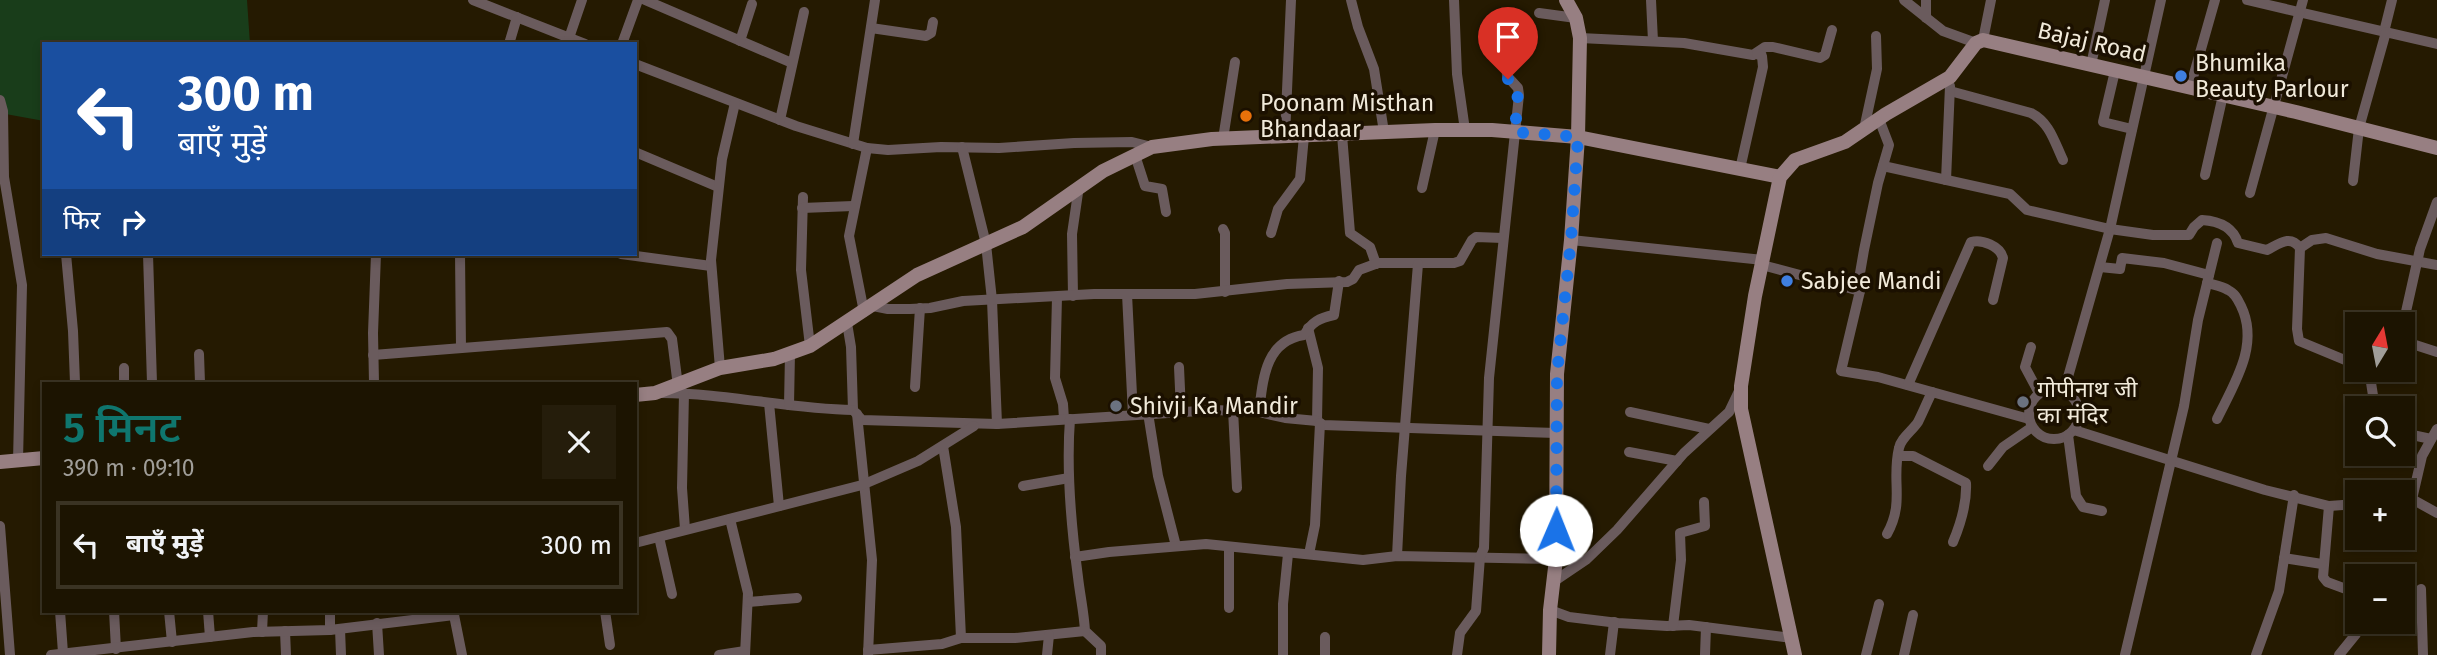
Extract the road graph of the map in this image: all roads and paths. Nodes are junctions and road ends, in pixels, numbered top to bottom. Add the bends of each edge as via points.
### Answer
1 (473, 0) edge
2 (582, 0) edge
3 (638, 0) edge
4 (645, 0) edge
5 (875, 0) edge
6 (1291, 0) edge
7 (1351, 0) edge
8 (1454, 0) edge
9 (1651, 0) edge
10 (1904, 0) edge
11 (1926, 0) edge
12 (1991, 0) edge
13 (2105, 0) edge
14 (2161, 0) edge
15 (2215, 0) edge
16 (2246, 0) edge
17 (2392, 0) edge
18 (1568, 1) edge
19 (752, 4) dead end
20 (2301, 6) edge
21 (804, 12) dead end
22 (1539, 13) dead end
23 (517, 18) junction
24 (1576, 18) junction
25 (1926, 18) junction
26 (933, 22) dead end
27 (871, 27) junction
28 (1832, 30) dead end
29 (2385, 32) junction
30 (1876, 36) dead end
31 (569, 38) junction
32 (1580, 38) junction
33 (740, 41) junction
34 (1653, 41) junction
35 (510, 42) edge
36 (579, 42) edge
37 (623, 42) edge
38 (1980, 42) junction
39 (1505, 44) dead end
40 (2437, 44) edge
41 (1757, 54) junction
42 (1235, 62) dead end
43 (792, 63) junction
44 (637, 65) edge
45 (2091, 65) junction
46 (2115, 71) junction
47 (2144, 77) junction
48 (1950, 84) junction
49 (2190, 88) junction
50 (2223, 95) junction
51 (0, 100) edge
52 (735, 103) junction
53 (2274, 107) junction
54 (1879, 119) junction
55 (780, 120) junction
56 (2358, 128) junction
57 (1864, 129) junction
58 (1435, 130) junction
59 (1465, 130) junction
60 (2133, 130) junction
61 (1384, 132) junction
62 (1515, 132) junction
63 (1342, 135) junction
64 (1285, 136) junction
65 (1304, 136) junction
66 (1578, 137) junction
67 (1223, 139) junction
68 (853, 144) junction
69 (962, 147) junction
70 (867, 148) junction
71 (1152, 148) junction
72 (2437, 148) edge
73 (637, 153) edge
74 (1135, 155) junction
75 (2063, 160) dead end
76 (1883, 166) junction
77 (1740, 169) junction
78 (2205, 175) dead end
79 (1780, 177) junction
80 (1946, 180) junction
81 (2353, 181) dead end
82 (718, 187) junction
83 (1079, 187) junction
84 (1422, 188) dead end
85 (2250, 193) dead end
86 (2437, 202) edge
87 (853, 205) junction
88 (1166, 212) dead end
89 (1223, 229) dead end
90 (2110, 229) junction
91 (1271, 233) dead end
92 (1503, 238) junction
93 (1571, 240) junction
94 (2217, 243) dead end
95 (986, 244) junction
96 (2300, 248) junction
97 (65, 256) edge
98 (148, 256) edge
99 (376, 256) edge
100 (460, 256) edge
101 (636, 256) edge
102 (2417, 261) junction
103 (1762, 262) junction
104 (1376, 264) junction
105 (1418, 264) junction
106 (2437, 265) edge
107 (711, 266) junction
108 (2100, 267) junction
109 (2208, 279) junction
110 (1339, 281) junction
111 (1860, 290) junction
112 (1225, 292) junction
113 (1126, 294) junction
114 (1073, 296) junction
115 (1057, 297) junction
116 (992, 300) junction
117 (1993, 300) dead end
118 (920, 308) junction
119 (869, 309) junction
120 (2406, 312) edge
121 (847, 323) junction
122 (1308, 328) junction
123 (2415, 345) edge
124 (810, 346) junction
125 (2031, 347) dead end
126 (461, 348) junction
127 (2437, 352) edge
128 (790, 353) junction
129 (199, 354) dead end
130 (373, 355) junction
131 (2345, 360) edge
132 (1178, 367) dead end
133 (124, 368) dead end
134 (720, 368) junction
135 (75, 382) edge
136 (124, 382) edge
137 (152, 382) edge
138 (200, 382) edge
139 (374, 382) edge
140 (1741, 386) junction
141 (1908, 386) junction
142 (915, 387) dead end
143 (681, 390) junction
144 (2064, 391) junction
145 (1932, 392) junction
146 (2039, 393) junction
147 (637, 395) edge
148 (769, 403) junction
149 (789, 405) junction
150 (1233, 410) junction
151 (1181, 411) junction
152 (1259, 411) junction
153 (855, 412) junction
154 (1630, 412) dead end
155 (1147, 413) junction
156 (1133, 415) junction
157 (1067, 419) junction
158 (2217, 419) dead end
159 (1319, 422) junction
160 (2031, 423) junction
161 (997, 424) junction
162 (976, 425) junction
163 (1405, 428) junction
164 (1709, 429) junction
165 (1486, 430) junction
166 (2071, 432) junction
167 (1556, 433) junction
168 (2415, 433) edge
169 (2434, 434) edge
170 (943, 446) junction
171 (1629, 452) dead end
172 (1898, 456) junction
173 (42, 458) edge
174 (2170, 458) junction
175 (18, 461) junction
176 (1677, 461) junction
177 (0, 462) edge
178 (1988, 466) dead end
179 (1069, 478) junction
180 (2414, 480) edge
181 (865, 484) junction
182 (1023, 486) dead end
183 (1237, 488) dead end
184 (2294, 495) junction
185 (1704, 502) dead end
186 (2415, 503) edge
187 (2345, 505) edge
188 (779, 506) junction
189 (2329, 506) junction
190 (2102, 511) dead end
191 (2437, 513) edge
192 (730, 519) junction
193 (0, 526) edge
194 (685, 529) junction
195 (1887, 534) dead end
196 (659, 537) junction
197 (637, 542) edge
198 (1953, 542) dead end
199 (1176, 546) junction
200 (1229, 547) junction
201 (1289, 554) junction
202 (1310, 554) junction
203 (1397, 556) junction
204 (1075, 557) junction
205 (1480, 557) junction
206 (2284, 558) junction
207 (1556, 559) junction
208 (2322, 564) junction
209 (1553, 582) junction
210 (2345, 589) edge
211 (2421, 589) dead end
212 (672, 594) dead end
213 (797, 597) dead end
214 (748, 602) junction
215 (1879, 604) dead end
216 (1229, 608) dead end
217 (1550, 610) junction
218 (60, 613) edge
219 (114, 613) edge
220 (169, 613) edge
221 (208, 613) edge
222 (263, 613) edge
223 (331, 613) edge
224 (454, 613) edge
225 (605, 613) edge
226 (1913, 615) dead end
227 (1614, 622) junction
228 (376, 623) junction
229 (1673, 626) junction
230 (1706, 627) junction
231 (335, 629) junction
232 (285, 631) junction
233 (1086, 631) junction
234 (262, 632) junction
235 (2356, 634) edge
236 (1049, 635) junction
237 (1325, 637) dead end
238 (210, 638) junction
239 (961, 638) junction
240 (1792, 638) junction
241 (172, 642) junction
242 (610, 645) dead end
243 (116, 649) junction
244 (137, 651) edge
245 (868, 652) edge
246 (745, 653) edge
247 (70, 654) edge
248 (9, 655) edge
249 (51, 655) edge
250 (286, 655) edge
251 (341, 655) edge
252 (379, 655) edge
253 (461, 655) edge
254 (719, 655) edge
255 (1047, 655) edge
256 (1101, 655) edge
257 (1283, 655) edge
258 (1325, 655) edge
259 (1457, 655) edge
260 (1549, 655) edge
261 (1610, 655) edge
262 (1705, 655) edge
263 (1795, 655) edge
264 (1866, 655) edge
265 (1903, 655) edge
266 (2125, 655) edge
267 (2256, 655) edge
268 (2339, 655) edge
269 (2423, 655) edge

1 - 23 street
2 - 31 street
3 - 37 street
4 - 33 street
5 - 27 street
6 - 64 street
7 - 61 street via 1374,69
8 - 59 street
9 - 34 street
10 - 25 street
11 - 25 street
12 - 38 street
13 - 45 street
14 - 47 street
15 - 49 street
16 - 20 street
17 - 29 street
18 - 24 street
19 - 33 street
20 - 29 street
20 - 53 street
21 - 43 street
22 - 24 street
23 - 31 street
23 - 35 street
24 - 32 street
25 - 38 street via 1951,34
26 - 27 street via 926,36
27 - 68 street
28 - 41 street via 1823,58 1768,46
29 - 40 street
29 - 56 street
30 - 57 street via 1877,69
31 - 36 street
32 - 34 street
32 - 66 street
33 - 43 street
34 - 41 street
38 - 45 street, Bajaj Road
38 - 48 street
39 - 62 street via 1507,76 1518,91
41 - 77 street via 1762,55 1763,67
42 - 67 street
43 - 55 street
44 - 52 street
45 - 46 street, Bajaj Road
46 - 47 street, Bajaj Road
46 - 60 street via 2103,122
47 - 49 street, Bajaj Road
47 - 60 street
48 - 54 street
48 - 75 street via 2040,118
48 - 80 street
49 - 50 street, Bajaj Road
50 - 53 street, Bajaj Road
50 - 78 street
51 - 175 street via 4,177 22,285
52 - 55 street
52 - 82 street
53 - 56 street, Bajaj Road
53 - 85 street
54 - 57 street
54 - 76 street via 1889,145
55 - 68 street
56 - 72 street, Bajaj Road
56 - 81 street
57 - 79 street via 1845,142 1795,160
58 - 59 street
58 - 61 street
58 - 84 street
59 - 62 street
60 - 90 street
61 - 63 street
62 - 66 street
62 - 92 street
63 - 65 street
63 - 104 street via 1350,233 1370,247
64 - 65 street
64 - 67 street
65 - 91 street via 1300,179 1278,209
66 - 77 street
66 - 93 street
67 - 71 street
68 - 70 street
69 - 70 street
69 - 71 street via 1132,142
69 - 95 street
70 - 87 street
71 - 74 street
73 - 82 street
74 - 83 street
74 - 88 street via 1145,186 1164,191
76 - 80 street
76 - 111 street via 1858,279
77 - 79 street
79 - 103 street
80 - 90 street via 2010,194 2027,210
82 - 107 street
83 - 95 street via 1034,220
83 - 114 street via 1072,234
86 - 102 street
87 - 119 street via 849,243
87 - 124 street via 802,202 801,270
89 - 112 street
90 - 96 street via 2189,235 2202,220 2213,221 2235,233 2238,243 2267,250 2290,240
90 - 108 street
92 - 105 street via 1476,237 1454,263
92 - 165 street
93 - 103 street
93 - 167 street via 1557,374
94 - 109 street
95 - 116 street
95 - 119 street via 917,275
96 - 102 street via 2326,238
96 - 131 street via 2299,341
97 - 135 street
98 - 137 street
99 - 130 street
100 - 126 street
101 - 107 street
102 - 106 street
102 - 120 street
103 - 111 street
103 - 140 street
104 - 105 street
104 - 110 street via 1359,270 1350,281
105 - 163 street
107 - 134 street
108 - 109 street via 2120,269 2122,258 2164,263
108 - 144 street
109 - 158 street via 2235,295 2248,328 2240,372
109 - 174 street
110 - 112 street
110 - 122 street via 1334,315 1320,318
111 - 141 street via 1840,371
112 - 113 street
113 - 114 street
113 - 156 street
114 - 115 street
115 - 116 street
115 - 157 street via 1055,378
116 - 118 street
116 - 161 street
117 - 141 street via 2003,258 1998,248 1971,242
118 - 119 street
118 - 142 street
119 - 121 street
121 - 124 street
121 - 153 street
122 - 152 street via 1304,335 1275,349 1269,359
122 - 159 street via 1318,368
123 - 127 street
124 - 128 street
125 - 146 street via 2025,367
126 - 130 street
126 - 143 street via 667,332
128 - 134 street
128 - 149 street
129 - 138 street
130 - 139 street
132 - 151 street
133 - 136 street
134 - 143 street
140 - 164 street via 1729,412
140 - 240 street via 1741,409
141 - 145 street
143 - 147 street
143 - 148 street
143 - 194 street
144 - 146 street via 2055,388
144 - 166 street via 2078,407 2078,423
145 - 160 street
145 - 172 street via 1917,423 1899,445
146 - 160 street via 2029,407
148 - 149 street
148 - 188 street
149 - 153 street
150 - 151 street
150 - 152 street
150 - 183 street
151 - 155 street
152 - 159 street
153 - 162 street via 862,420
153 - 181 street
154 - 164 street
155 - 156 street
155 - 199 street
156 - 157 street
157 - 161 street
157 - 179 street
159 - 163 street
159 - 202 street
160 - 166 street via 2051,439
160 - 178 street
161 - 162 street
162 - 170 street
163 - 165 street
163 - 203 street
164 - 176 street
165 - 167 street
165 - 205 street
166 - 174 street
166 - 190 street via 2076,496 2084,508
167 - 207 street
168 - 169 street
169 - 180 street
170 - 181 street
170 - 239 street via 956,527
171 - 176 street
172 - 195 street via 1895,520
172 - 198 street via 1913,456 1966,482
173 - 175 street
174 - 184 street via 2265,490
174 - 266 street
175 - 177 street
176 - 209 street via 1618,530
179 - 182 street
179 - 204 street
181 - 188 street
181 - 245 street via 872,560
184 - 189 street
184 - 206 street
185 - 229 street via 1705,526 1680,533
186 - 191 street
187 - 189 street
188 - 192 street
189 - 208 street
192 - 194 street
192 - 214 street
193 - 248 street
194 - 196 street
196 - 197 street
196 - 212 street
199 - 200 street
199 - 204 street
200 - 201 street
200 - 216 street
201 - 202 street
201 - 257 street
202 - 203 street via 1363,560
203 - 205 street
204 - 233 street
205 - 207 street
205 - 259 street via 1476,611 1460,633
206 - 208 street
206 - 267 street via 2279,591
207 - 209 street
208 - 210 street via 2327,582
209 - 217 street
211 - 269 street
213 - 214 street
214 - 246 street
215 - 264 street
217 - 227 street
217 - 260 street
218 - 247 street
219 - 243 street
220 - 241 street
221 - 238 street
222 - 234 street
223 - 231 street
224 - 228 street
224 - 253 street
225 - 242 street
226 - 265 street
227 - 229 street
227 - 261 street
228 - 231 street
228 - 252 street
229 - 230 street
230 - 240 street
230 - 262 street
231 - 232 street
231 - 251 street
232 - 234 street
232 - 250 street
233 - 236 street
233 - 256 street via 1101,646
234 - 238 street
235 - 268 street
236 - 239 street
236 - 255 street
237 - 258 street
238 - 241 street
239 - 245 street via 942,645
240 - 263 street
241 - 244 street
243 - 244 street
243 - 247 street
246 - 254 street
247 - 249 street

